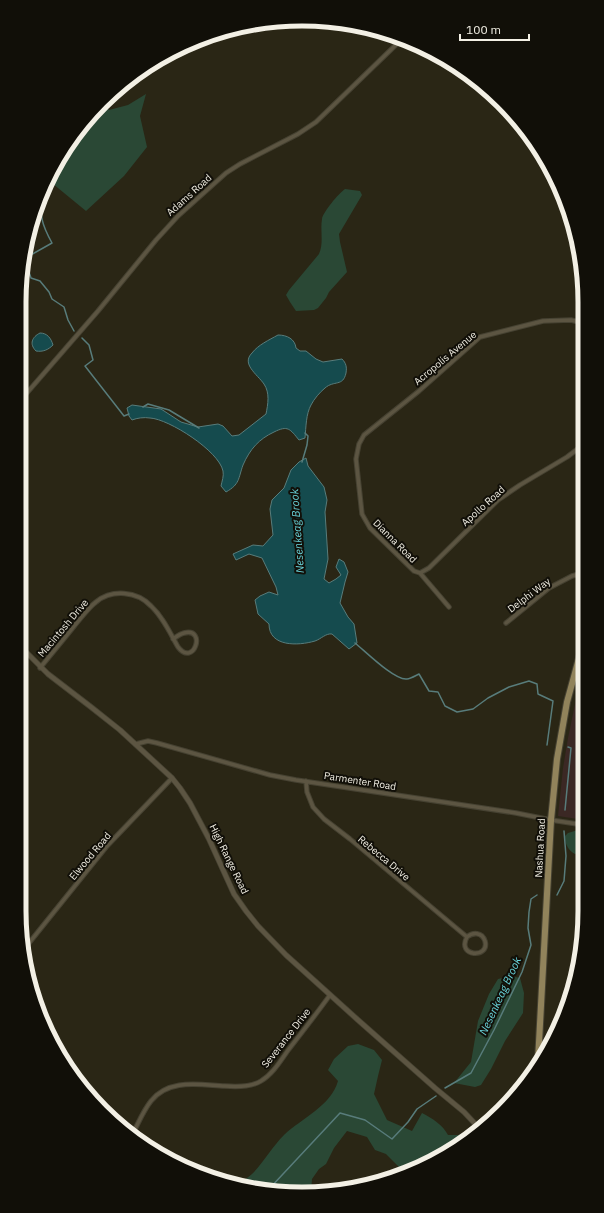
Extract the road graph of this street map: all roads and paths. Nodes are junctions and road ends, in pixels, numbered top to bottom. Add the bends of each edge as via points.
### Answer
1 (398, 43) edge
2 (578, 322) edge
3 (26, 395) edge
4 (359, 444) joint
5 (578, 449) edge
6 (420, 573) junction
7 (578, 574) edge
8 (449, 607) dead end
9 (506, 623) dead end
10 (173, 639) junction
11 (26, 653) edge
12 (578, 662) edge
13 (40, 668) junction
14 (136, 744) junction
15 (172, 778) junction
16 (306, 781) junction
17 (552, 820) junction
18 (578, 824) edge
19 (467, 937) junction
20 (28, 944) edge
21 (330, 995) junction
22 (538, 1053) edge
23 (476, 1125) edge
24 (135, 1130) edge

1 - 3 street, Adams Road via 316,122 231,170 178,216
2 - 4 street, Acropolis Avenue via 544,322 480,337 416,394 364,435
4 - 6 street, Dianna Road via 356,459 364,519 414,571
5 - 6 street, Apollo Road via 498,500 429,568
6 - 8 street, Dianna Road
7 - 9 street, Delphi Way via 549,588
10 - 10 street, Macintosh Drive via 180,650 189,652 197,642 189,632
10 - 13 street, Macintosh Drive via 148,602 136,596 116,593 102,598 91,606
11 - 13 street, High Range Road
12 - 17 main road, Nashua Road via 561,734
13 - 14 street, High Range Road
14 - 15 street, High Range Road
14 - 16 street, Parmenter Road via 153,742 270,775
15 - 20 street, Elwood Road via 107,846
15 - 21 street, High Range Road via 190,803 234,894 246,911 286,955
16 - 17 street, Parmenter Road
16 - 19 street, Rebecca Drive via 313,807 324,819
17 - 18 street, Parmenter Road
17 - 22 main road, Nashua Road
19 - 19 street via 464,943 469,952 476,954 484,949 485,942 479,934 472,933
21 - 23 street, High Range Road
21 - 24 street, Severance Drive via 273,1070 262,1080 241,1086 192,1084 166,1088 150,1102

